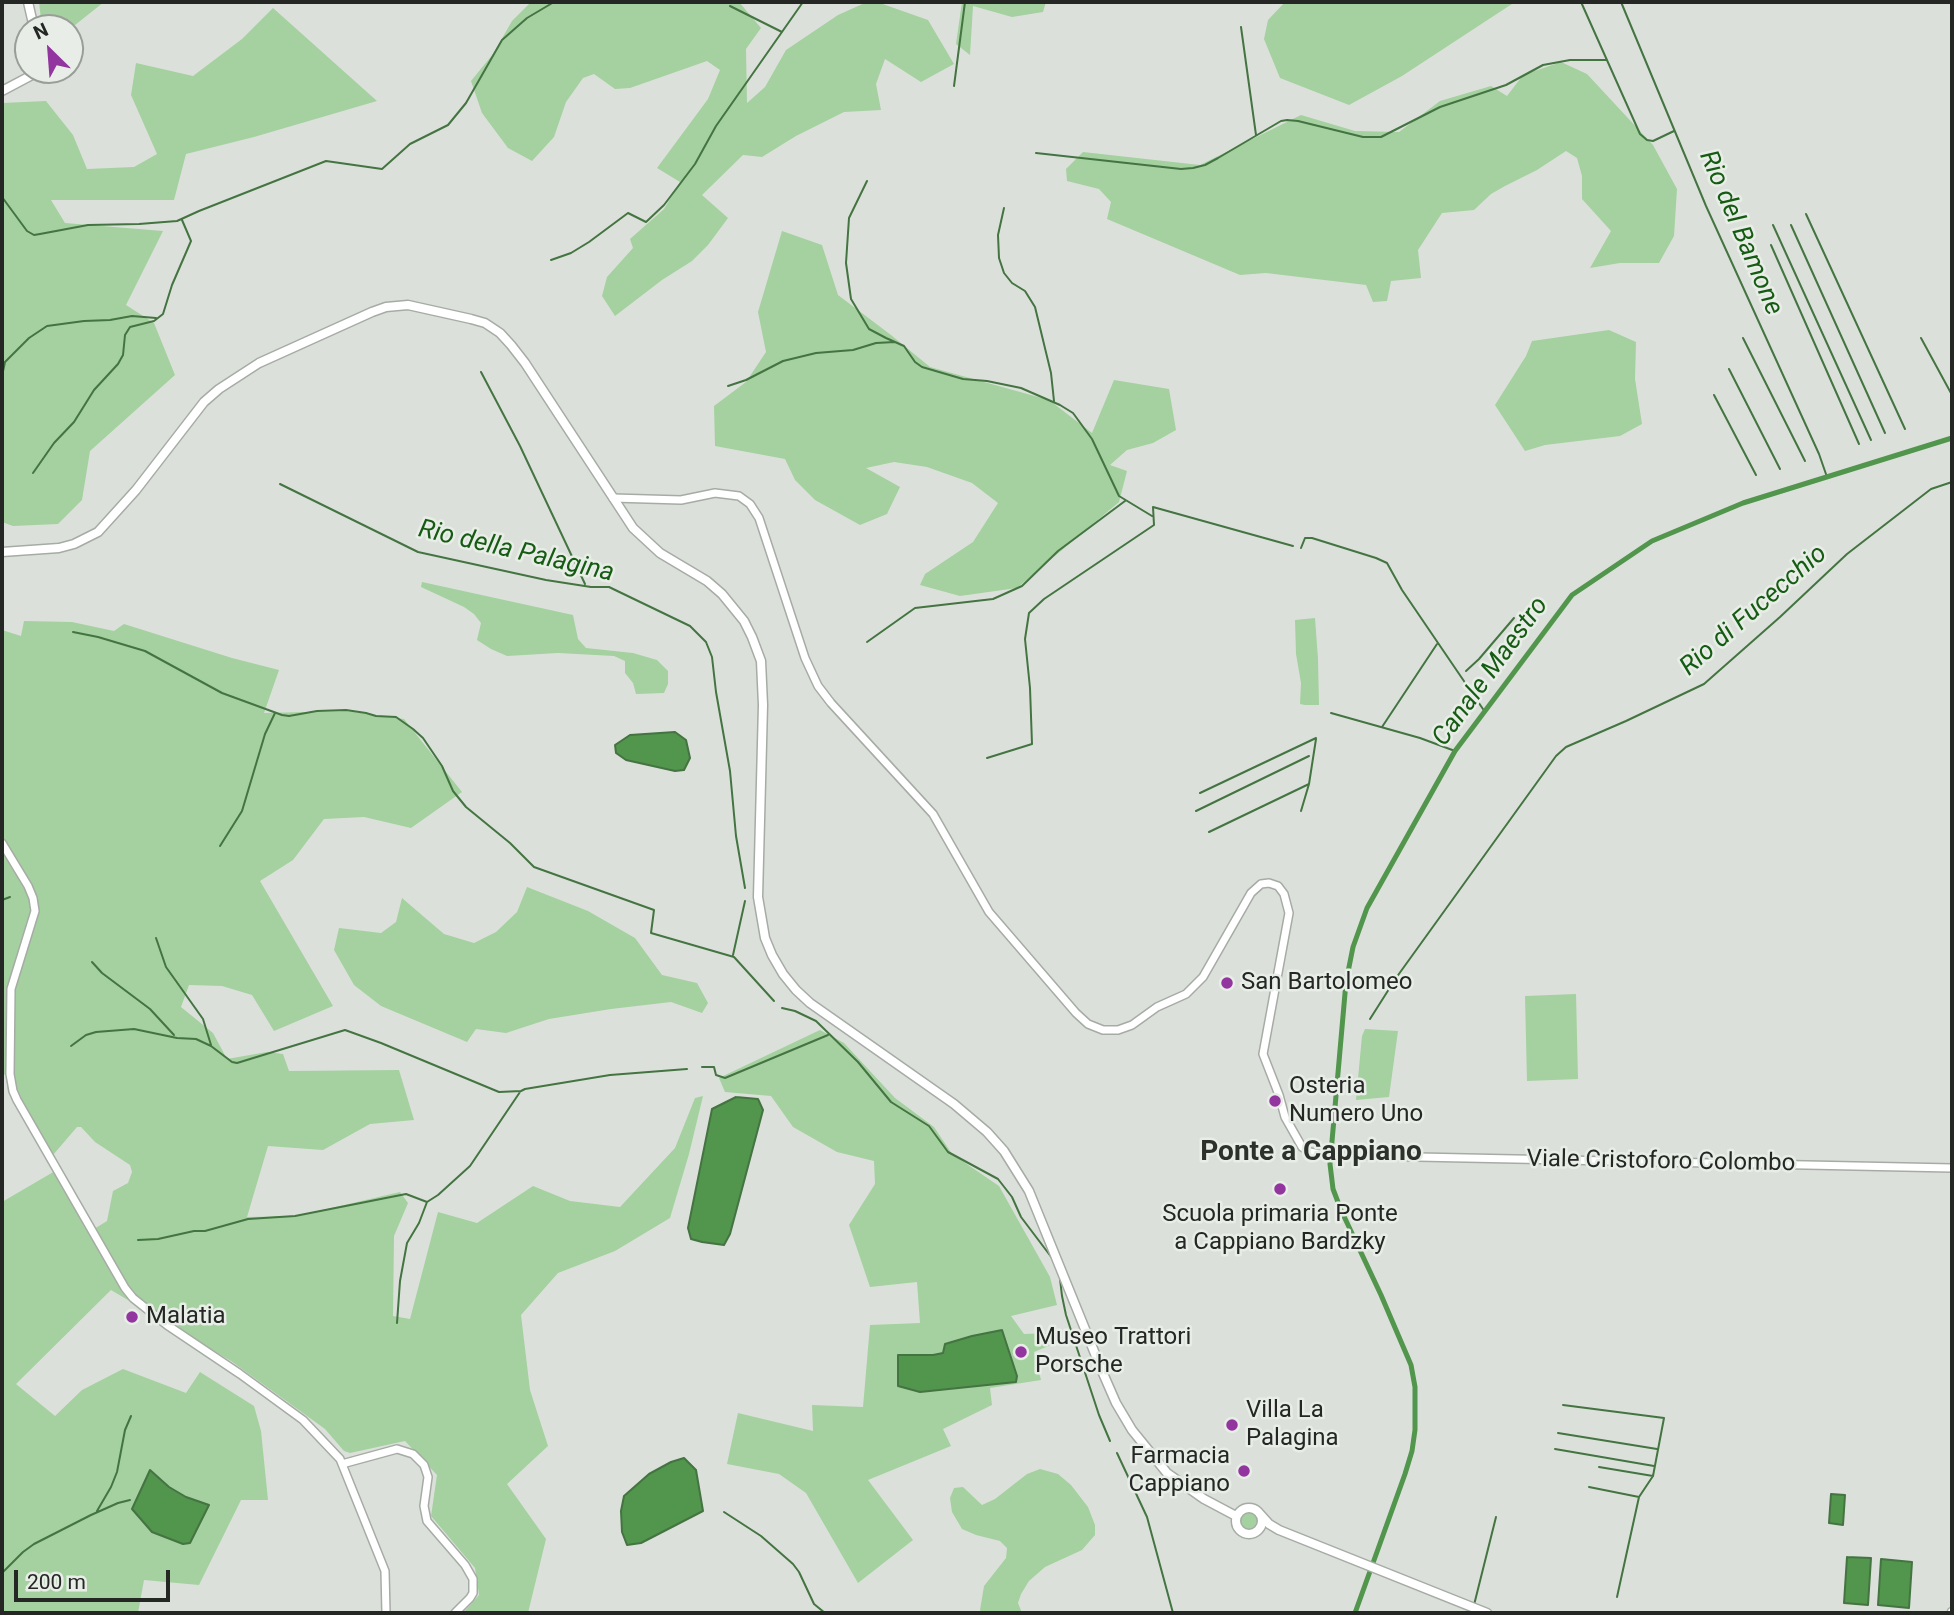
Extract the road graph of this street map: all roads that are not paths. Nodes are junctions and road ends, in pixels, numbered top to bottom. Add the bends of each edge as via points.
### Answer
1 (614, 498) junction
2 (2, 552) edge
3 (2, 843) edge
4 (1341, 1154) tunnel mouth
5 (1369, 1156) tunnel mouth
6 (1952, 1168) edge
7 (342, 1464) junction
8 (1260, 1514) junction
9 (1236, 1516) junction
10 (1258, 1530) junction
11 (1279, 1530) junction
12 (386, 1613) edge
13 (455, 1613) edge
14 (1487, 1613) edge

1 - 2 main road via 525,363 500,333 485,323 408,305 386,307 260,363 219,389 136,491 86,539 59,548
1 - 4 street via 681,500 715,493 739,496 750,504 759,517 818,686 933,814 989,912 1088,1024 1118,1030 1186,994 1203,977 1251,893 1261,884 1278,886 1289,913 1264,1054 1298,1141 1305,1150
1 - 9 main road via 645,541 708,580 735,608 761,661 758,897 765,938 783,974 803,997 954,1104 1004,1151 1029,1191 1116,1403 1132,1430 1167,1473
3 - 7 street via 33,898 35,911 11,989 10,1074 17,1100 133,1298 303,1420
5 - 6 street, Viale Cristoforo Colombo
7 - 12 street via 384,1571
7 - 13 street via 397,1449 425,1465 427,1521 473,1579 473,1593
8 - 9 main road via 1250,1508
8 - 10 main road
8 - 11 main road
9 - 10 main road via 1242,1533
10 - 11 main road
11 - 14 main road

